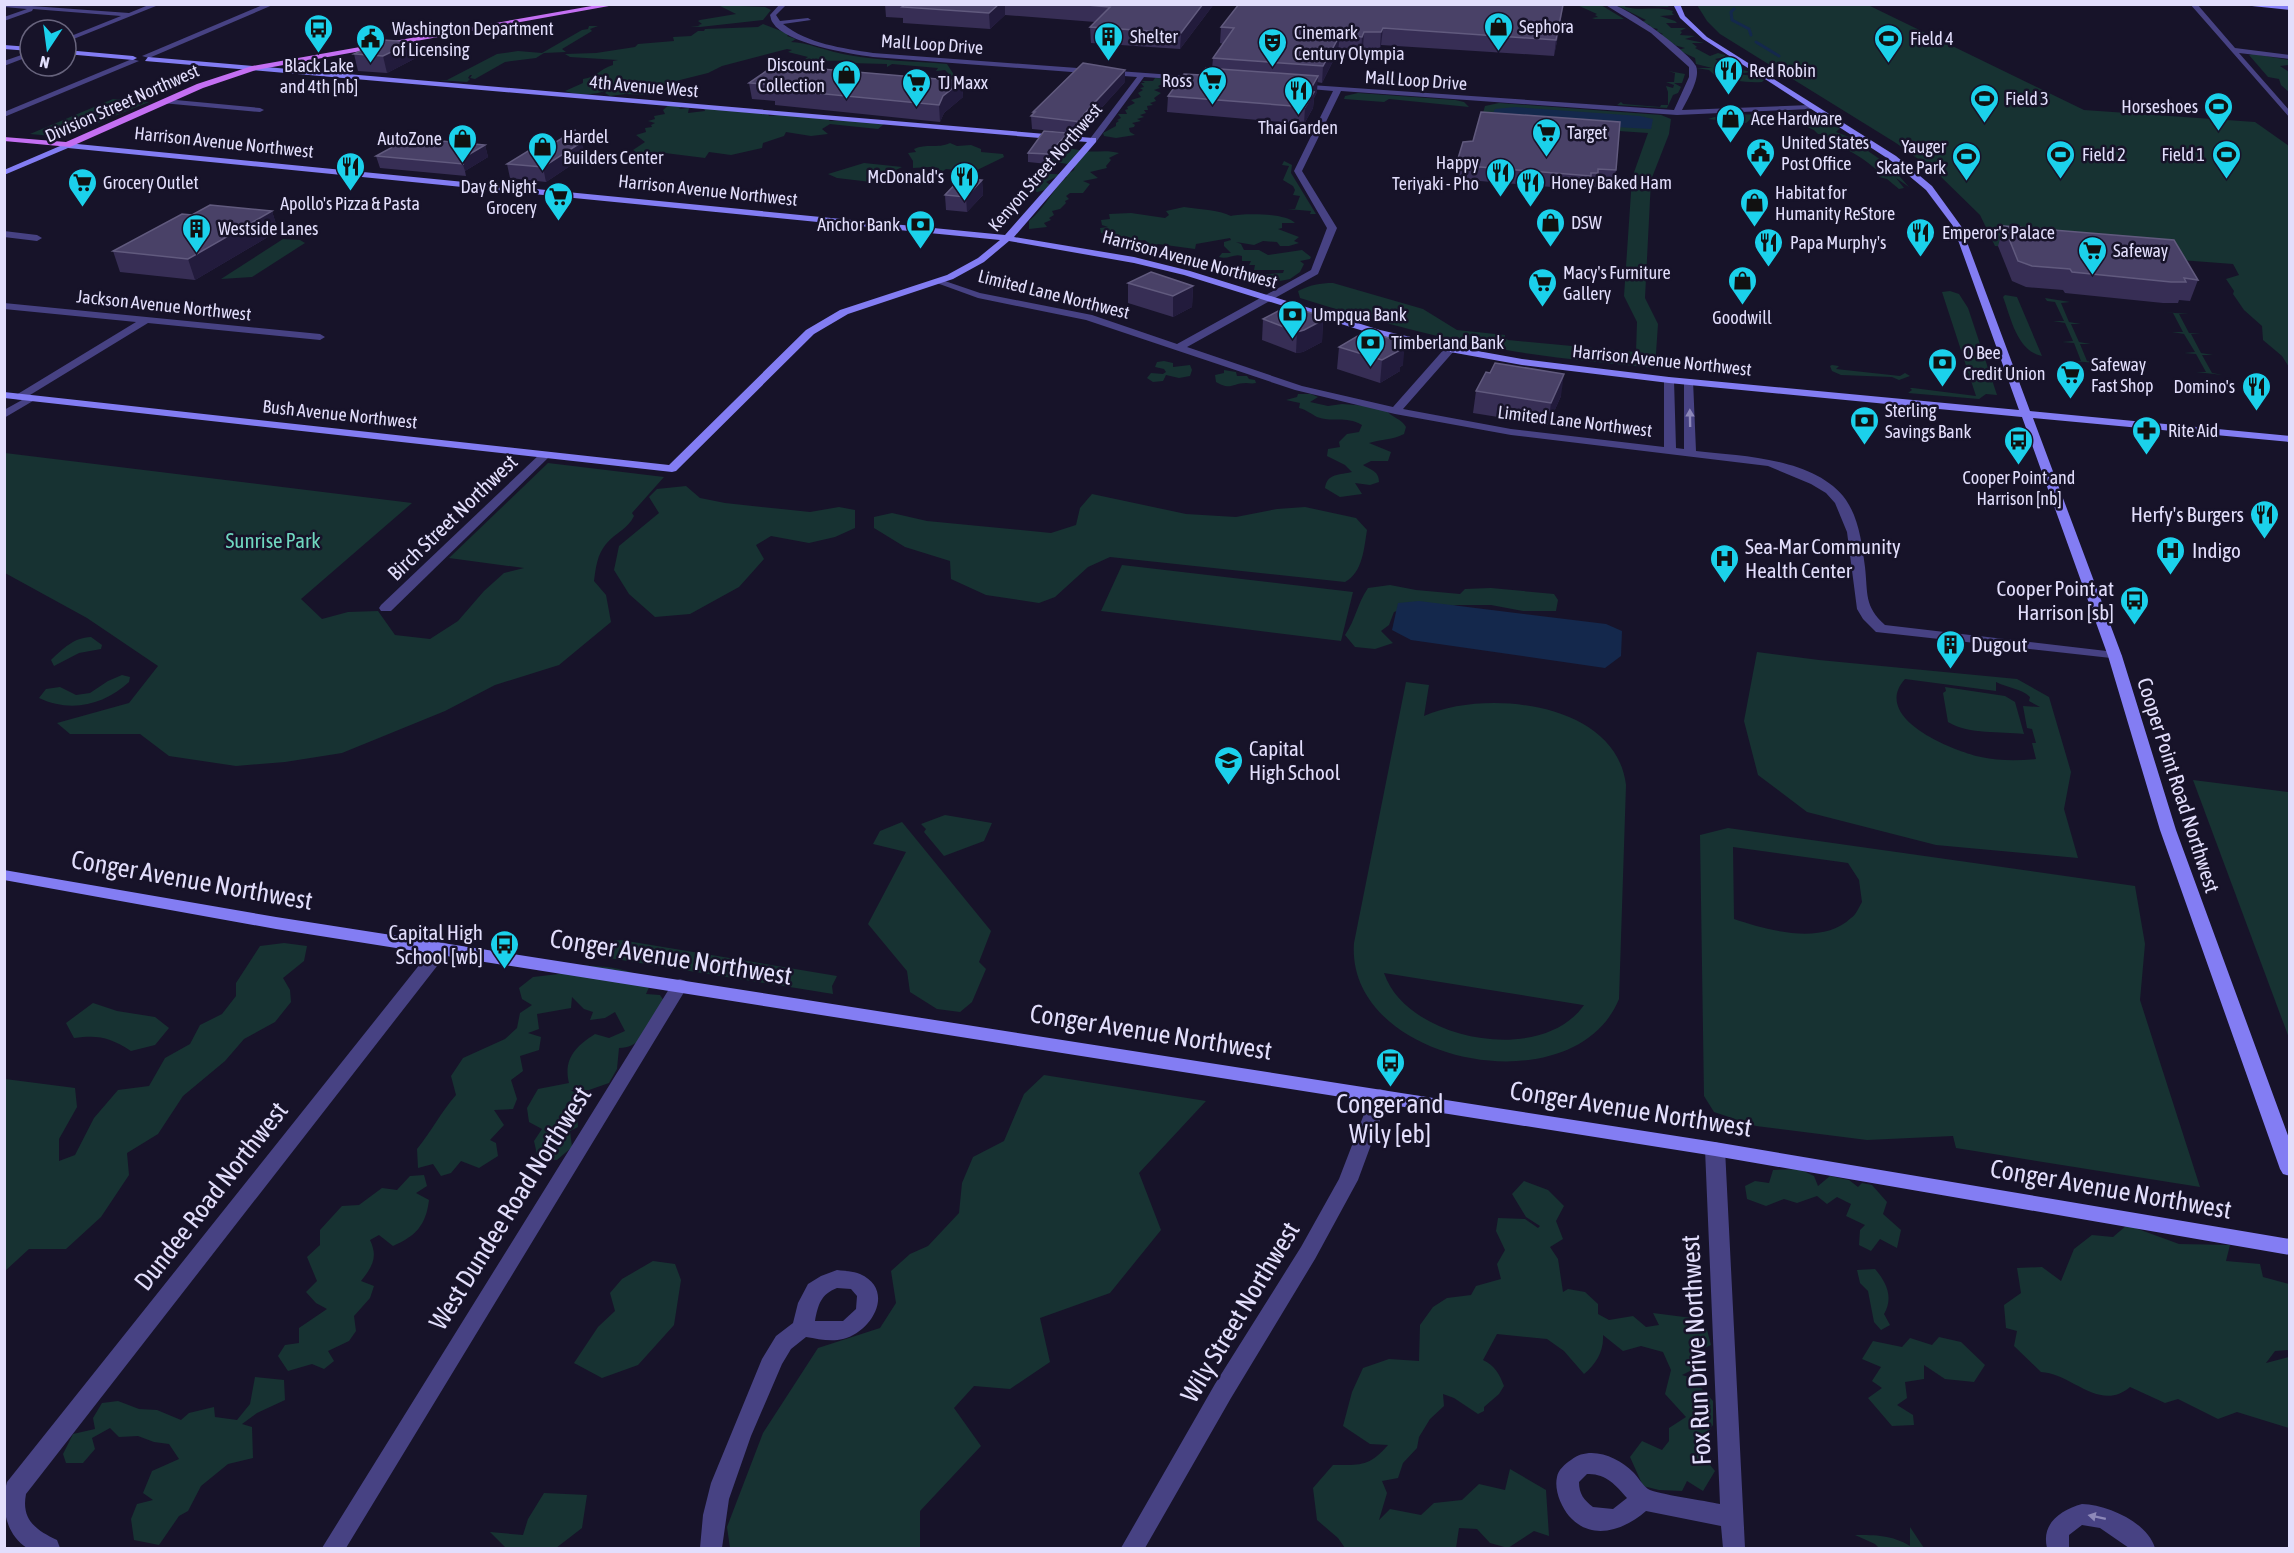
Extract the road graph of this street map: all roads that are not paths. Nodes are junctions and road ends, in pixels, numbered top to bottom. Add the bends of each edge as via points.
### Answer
1 (44, 4) edge
2 (158, 4) edge
3 (272, 4) edge
4 (616, 4) edge
5 (1607, 4) edge
6 (1676, 4) edge
7 (2193, 4) edge
8 (2253, 4) edge
9 (4, 5) edge
10 (774, 5) edge
11 (784, 5) edge
12 (35, 8) junction
13 (2289, 8) edge
14 (130, 15) junction
15 (4, 19) edge
16 (808, 20) dead end
17 (776, 23) junction
18 (78, 35) edge
19 (2233, 50) junction
20 (78, 53) edge
21 (2289, 57) edge
22 (18, 58) edge
23 (147, 58) junction
24 (134, 60) junction
25 (192, 63) junction
26 (4, 64) edge
27 (255, 68) junction
28 (1142, 75) junction
29 (217, 79) junction
30 (1211, 80) edge
31 (1294, 86) edge
32 (1338, 89) junction
33 (165, 101) junction
34 (1682, 102) junction
35 (1810, 107) junction
36 (260, 110) dead end
37 (1644, 111) junction
38 (1677, 113) junction
39 (1726, 113) junction
40 (4, 115) edge
41 (2289, 116) edge
42 (4, 139) edge
43 (1093, 140) junction
44 (67, 145) junction
45 (4, 173) edge
46 (4, 234) edge
47 (37, 238) dead end
48 (1007, 238) junction
49 (939, 282) junction
50 (1267, 298) junction
51 (4, 306) edge
52 (146, 320) junction
53 (320, 337) dead end
54 (1179, 346) junction
55 (1450, 349) junction
56 (1669, 380) junction
57 (1689, 382) junction
58 (4, 395) edge
59 (20, 397) junction
60 (33, 398) junction
61 (1395, 411) junction
62 (2028, 414) junction
63 (4, 415) edge
64 (2289, 439) edge
65 (1670, 451) junction
66 (1690, 453) junction
67 (545, 455) junction
68 (672, 469) joint
69 (386, 608) dead end
70 (2115, 656) junction
71 (4, 875) edge
72 (442, 948) junction
73 (680, 985) junction
74 (1380, 1096) junction
75 (1715, 1149) junction
76 (2289, 1169) edge
77 (2289, 1247) edge
78 (803, 1328) dead end
79 (1642, 1499) dead end
80 (1732, 1517) junction
81 (10, 1520) edge
82 (49, 1548) edge
83 (333, 1548) edge
84 (711, 1548) edge
85 (1132, 1548) edge
86 (1734, 1548) edge
87 (2058, 1548) edge
88 (2144, 1548) edge

1 - 12 street
2 - 14 street
3 - 23 street
4 - 27 main road, Division Street Northwest
5 - 34 street via 1638,22 1693,67
6 - 35 main road, Cooper Point Road Northwest via 1682,17 1704,38
7 - 19 street
8 - 13 main road
9 - 12 street
10 - 11 street
11 - 17 street via 773,15
12 - 14 street
12 - 15 street
14 - 18 street
16 - 17 street
17 - 28 street, Mall Loop Drive via 815,44 857,53
19 - 21 street
19 - 41 street
20 - 24 main road
22 - 26 street
23 - 24 main road, 4th Avenue West
23 - 25 main road, 4th Avenue West
24 - 40 street
25 - 27 main road, 4th Avenue West
25 - 29 main road, 4th Avenue West via 232,71
27 - 29 main road, Division Street Northwest
27 - 43 main road, 4th Avenue West
28 - 30 street, Mall Loop Drive
28 - 43 street, Kenyon Street Northwest
29 - 33 main road, Division Street Northwest
31 - 32 street, Mall Loop Drive
32 - 37 street, Mall Loop Drive
32 - 50 street via 1298,171 1331,223 1329,237 1315,272
33 - 36 street
33 - 44 main road, Division Street Northwest
34 - 37 street via 1668,109
34 - 38 street
34 - 39 street
35 - 39 street
35 - 62 main road, Cooper Point Road Northwest via 1893,158 1920,178 1942,203 1957,226
37 - 38 street, Mall Loop Drive
38 - 39 street, Mall Loop Drive
42 - 44 main road, Harrison Avenue Northwest
43 - 48 main road, Kenyon Street Northwest
44 - 45 main road, Division Street Northwest
44 - 48 main road, Harrison Avenue Northwest
46 - 47 street
48 - 49 main road, Kenyon Street Northwest via 981,260
48 - 50 main road, Harrison Avenue Northwest via 1134,260
49 - 54 street, Limited Lane Northwest via 978,295 1088,318
49 - 68 main road, Kenyon Street Northwest via 844,312 810,332
50 - 54 street
50 - 55 main road, Harrison Avenue Northwest via 1367,329
51 - 52 street, Jackson Avenue Northwest
52 - 53 street, Jackson Avenue Northwest
52 - 59 street
54 - 61 street, Limited Lane Northwest via 1299,388
55 - 56 main road, Harrison Avenue Northwest via 1548,366
55 - 61 street
56 - 57 main road, Harrison Avenue Northwest
56 - 65 street
57 - 62 main road, Harrison Avenue Northwest
66 -> 57 street
58 - 59 main road, Bush Avenue Northwest
59 - 60 main road, Bush Avenue Northwest
60 - 63 street
60 - 67 main road, Bush Avenue Northwest
61 - 65 street, Limited Lane Northwest via 1511,432
62 - 64 main road, Harrison Avenue Northwest
62 - 70 main road, Cooper Point Road Northwest via 2049,482
65 - 66 street, Limited Lane Northwest
66 - 70 street, Limited Lane Northwest via 1770,463 1804,474 1832,490 1847,509 1854,531 1865,612 1881,629
67 - 68 main road, Bush Avenue Northwest
67 - 69 street, Birch Street Northwest
70 - 76 main road, Cooper Point Road Northwest via 2169,830
71 - 72 main road, Conger Avenue Northwest
72 - 73 main road, Conger Avenue Northwest
72 - 81 street, Dundee Road Northwest via 23,1478 15,1490
73 - 74 main road, Conger Avenue Northwest
73 - 83 street, West Dundee Road Northwest
74 - 75 main road, Conger Avenue Northwest
74 - 85 street, Wily Street Northwest via 1348,1180 1308,1253
75 - 77 main road, Conger Avenue Northwest
75 - 80 street, Fox Run Drive Northwest
78 - 84 street via 779,1348 756,1394 720,1483
79 - 80 street
80 - 86 street, Fox Run Drive Northwest
81 - 82 street via 28,1539
88 -> 87 street via 2119,1525 2089,1515 2066,1521 2058,1531

